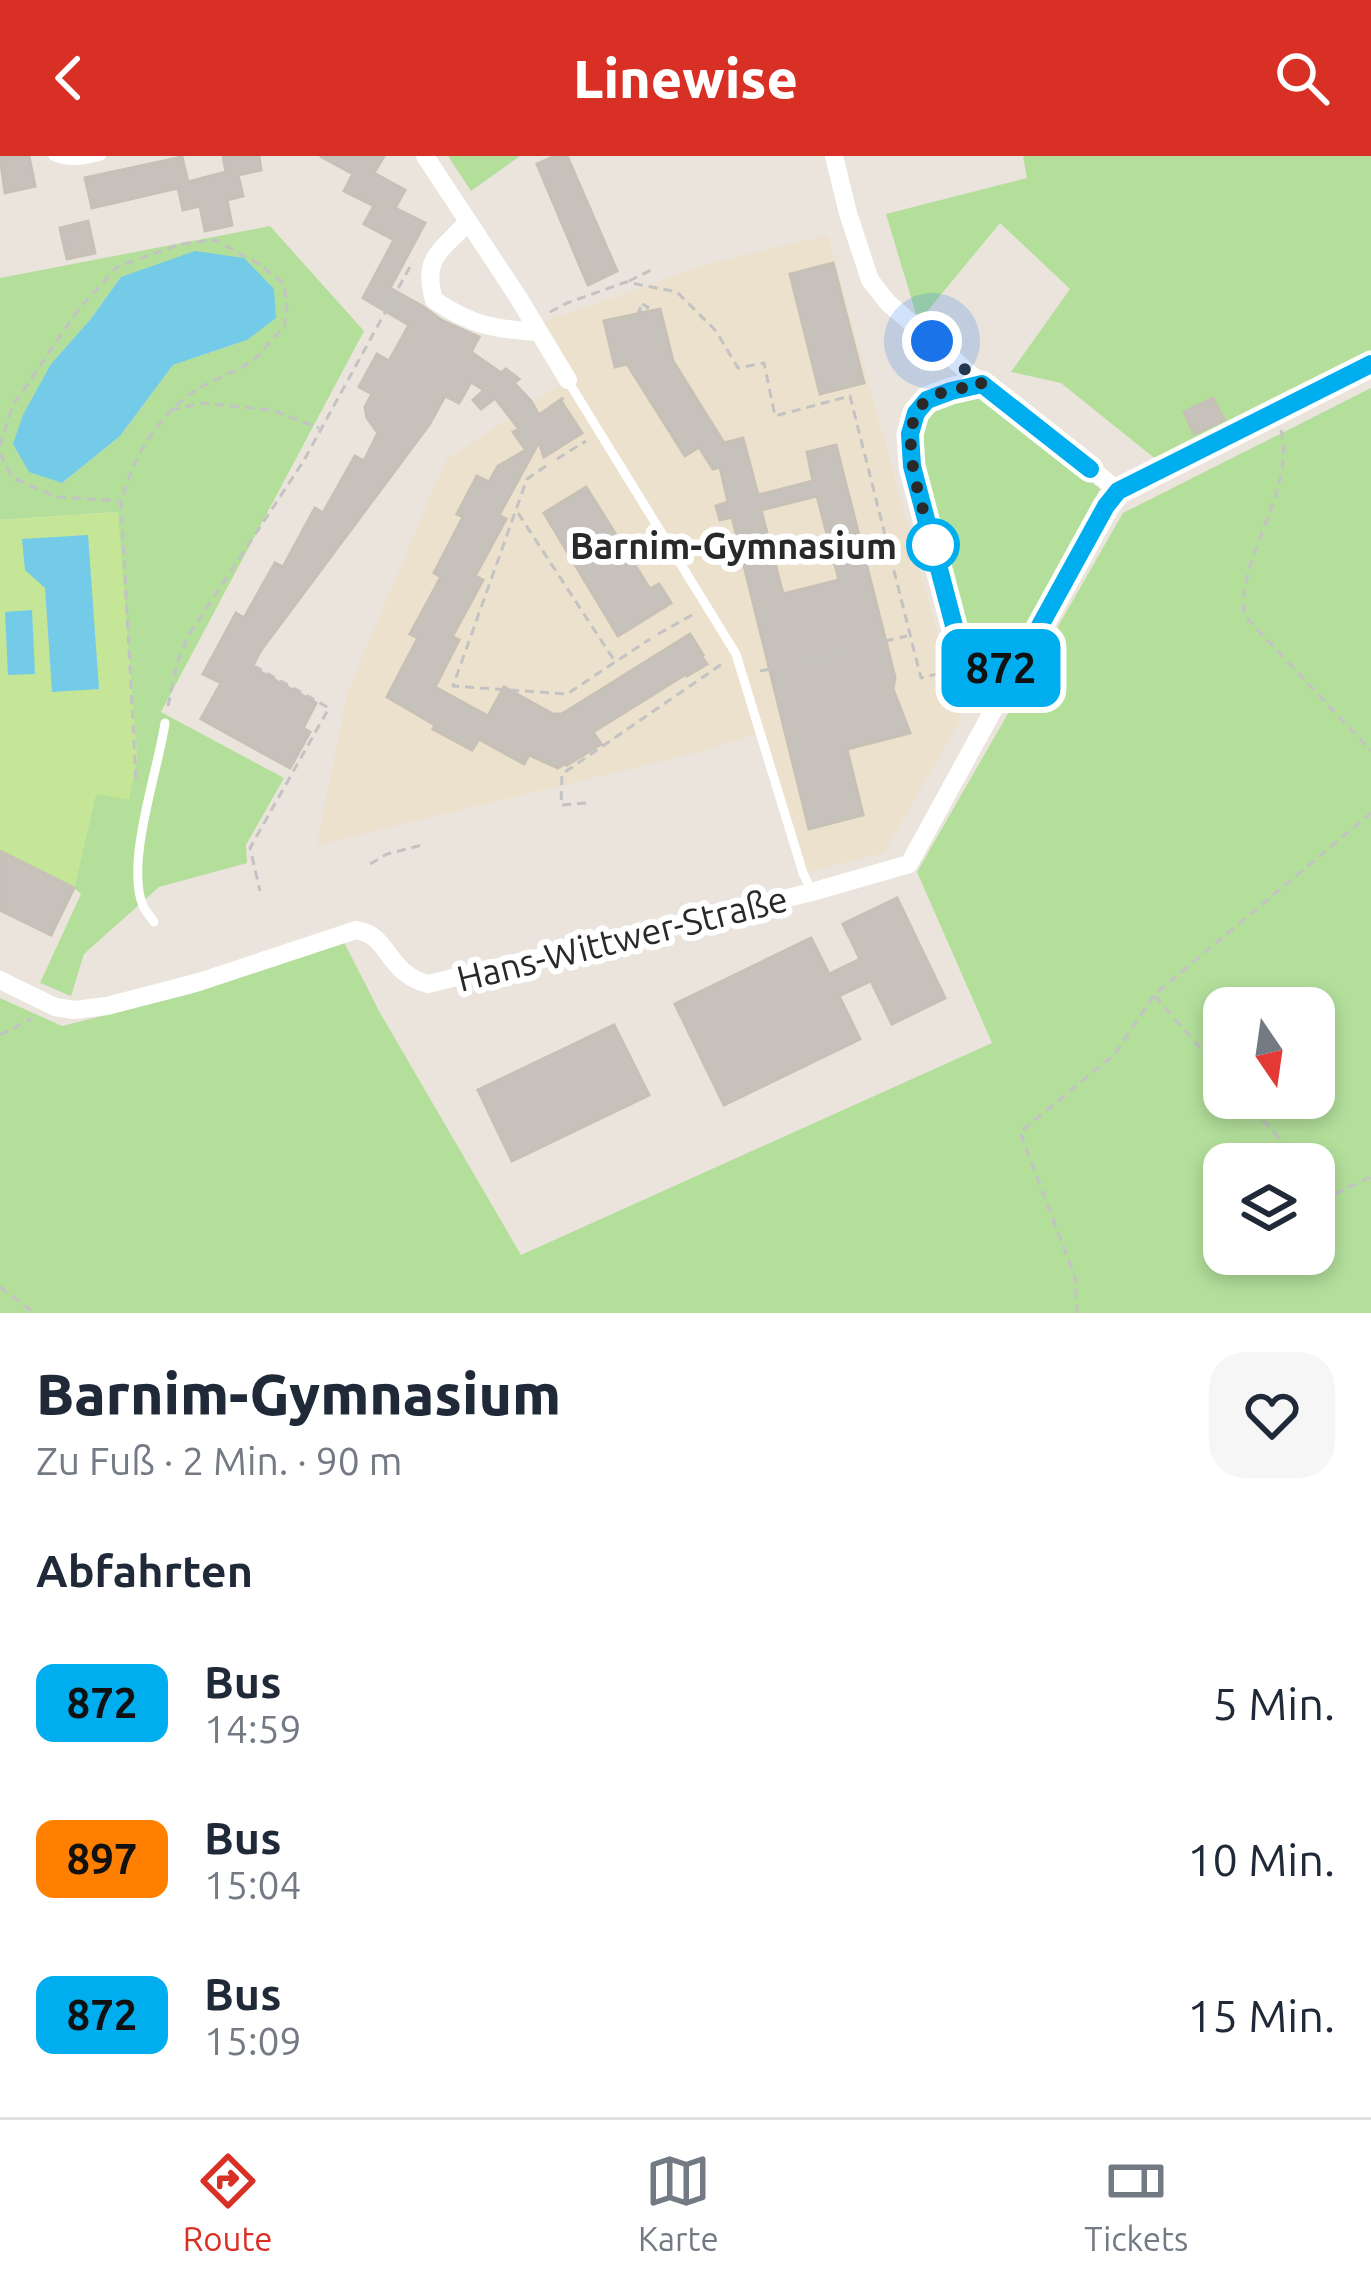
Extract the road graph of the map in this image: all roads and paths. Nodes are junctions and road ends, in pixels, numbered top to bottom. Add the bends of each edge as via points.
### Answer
1 (53, 156) edge
2 (101, 156) edge
3 (425, 156) edge
4 (834, 156) edge
5 (467, 223) junction
6 (420, 254) dead end
7 (655, 268) dead end
8 (626, 282) junction
9 (534, 327) junction
10 (1371, 364) edge
11 (568, 380) joint
12 (982, 384) junction
13 (168, 411) junction
14 (1272, 413) junction
15 (321, 429) junction
16 (599, 433) junction
17 (0, 446) edge
18 (0, 454) edge
19 (557, 459) dead end
20 (546, 466) dead end
21 (1118, 491) junction
22 (121, 502) junction
23 (516, 510) junction
24 (706, 607) junction
25 (658, 634) dead end
26 (910, 635) junction
27 (650, 639) dead end
28 (885, 641) dead end
29 (856, 648) dead end
30 (736, 655) junction
31 (616, 662) junction
32 (800, 662) dead end
33 (1019, 664) junction
34 (254, 666) dead end
35 (945, 672) dead end
36 (164, 723) joint
37 (1371, 752) edge
38 (136, 777) dead end
39 (586, 803) dead end
40 (1371, 813) edge
41 (422, 845) dead end
42 (370, 864) dead end
43 (260, 891) dead end
44 (812, 892) junction
45 (154, 922) dead end
46 (0, 980) edge
47 (1154, 995) junction
48 (56, 1007) junction
49 (0, 1035) edge
50 (1203, 1052) edge
51 (1262, 1119) edge
52 (1284, 1143) edge
53 (1371, 1177) edge
54 (1335, 1194) edge
55 (0, 1287) edge
56 (34, 1313) edge
57 (1077, 1313) edge

1 - 2 lane
3 - 5 street
4 - 12 street via 870,280
5 - 9 street
5 - 9 street via 434,259 434,300 481,326
6 - 15 path
7 - 8 path
8 - 9 path via 567,303
8 - 26 path via 676,292 716,331 738,368 764,362 775,416 850,396
9 - 11 street
10 - 14 street
11 - 16 lane
12 - 21 street
12 - 33 lane via 927,400 910,434 912,466 965,654 987,667
13 - 15 path via 202,403 272,410
13 - 17 path via 257,357 284,328 284,284 215,240 117,267 13,404
13 - 22 path via 130,470
14 - 21 street
14 - 37 path via 1284,445 1242,592 1244,615
15 - 36 path via 188,636
16 - 19 path
16 - 24 lane
18 - 22 path via 14,478 56,497
20 - 23 path via 527,478
21 - 33 street, Hans-Wittwer-Straße
22 - 38 path
23 - 31 path
23 - 31 path via 453,686 567,694
24 - 25 path
24 - 30 lane
26 - 28 path
26 - 35 path via 921,678
27 - 31 path
29 - 32 path
30 - 39 path via 562,774 561,805
30 - 44 lane
33 - 44 street, Hans-Wittwer-Straße via 909,863
34 - 43 path via 329,708 250,848
36 - 45 lane via 137,876
40 - 47 path
41 - 42 path
44 - 48 street, Hans-Wittwer-Straße via 428,984 404,975 377,938 356,930 106,1006
46 - 48 street, Hans-Wittwer-Straße
47 - 50 path
47 - 57 path via 1114,1054 1021,1132 1075,1277
48 - 49 path
51 - 52 path
53 - 54 path
55 - 56 path

